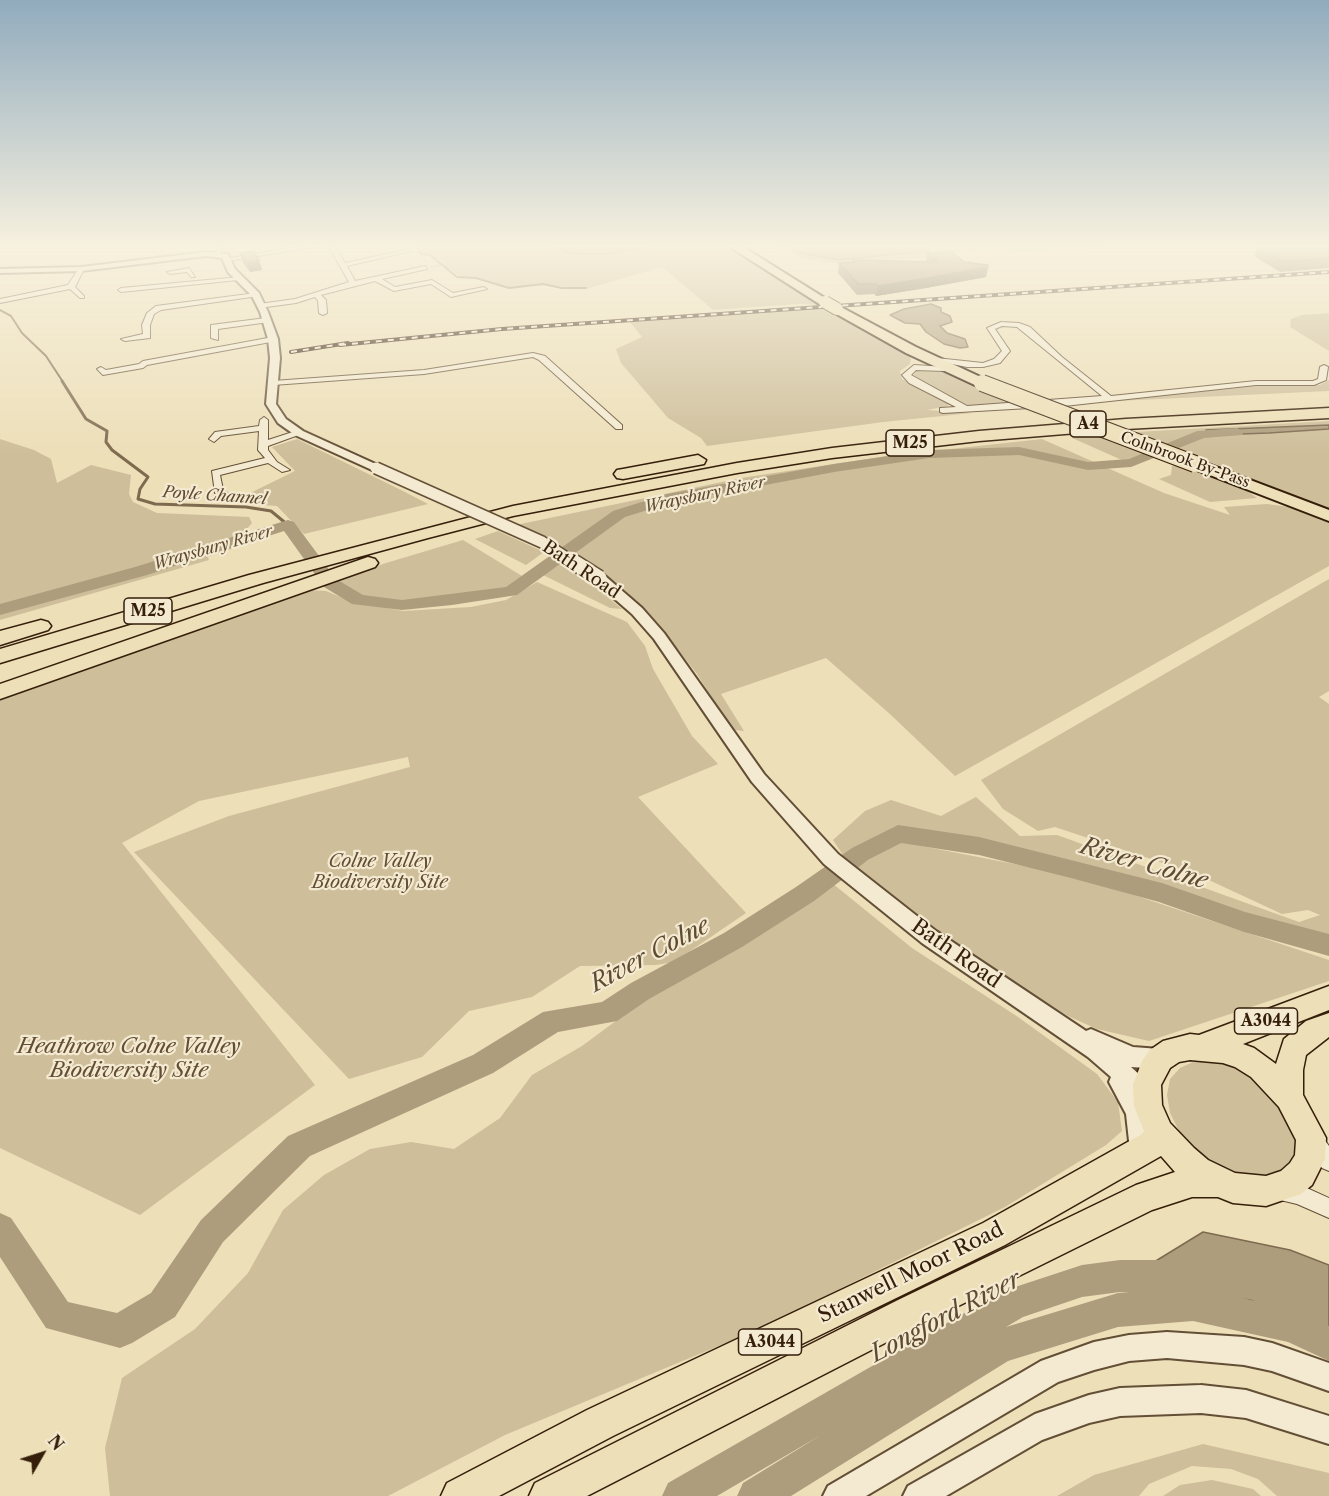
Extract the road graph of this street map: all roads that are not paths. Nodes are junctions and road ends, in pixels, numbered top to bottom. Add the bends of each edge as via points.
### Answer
1 (150, 315) edge
2 (265, 315) edge
3 (848, 315) edge
4 (266, 320) junction
5 (215, 338) dead end
6 (125, 339) dead end
7 (273, 339) junction
8 (911, 350) junction
9 (931, 359) junction
10 (983, 365) junction
11 (914, 367) junction
12 (1324, 367) dead end
13 (958, 372) junction
14 (103, 373) dead end
15 (273, 383) junction
16 (982, 383) junction
17 (1108, 398) junction
18 (1329, 400) edge
19 (964, 408) junction
20 (943, 410) dead end
21 (1329, 413) edge
22 (619, 427) dead end
23 (299, 433) junction
24 (214, 440) dead end
25 (262, 445) junction
26 (270, 460) junction
27 (285, 470) dead end
28 (224, 494) dead end
29 (550, 505) junction
30 (1329, 516) edge
31 (325, 552) junction
32 (298, 569) junction
33 (0, 638) edge
34 (0, 656) edge
35 (61, 669) junction
36 (0, 686) edge
37 (0, 692) edge
38 (1329, 998) edge
39 (1329, 1025) edge
40 (1068, 1030) junction
41 (1204, 1047) junction
42 (1096, 1050) junction
43 (1160, 1059) junction
44 (1289, 1096) junction
45 (1148, 1106) junction
46 (1151, 1142) junction
47 (1320, 1150) edge
48 (1218, 1182) junction
49 (1271, 1190) junction
50 (1329, 1208) edge
51 (1329, 1377) edge
52 (1329, 1430) edge
53 (460, 1496) edge
54 (548, 1496) edge
55 (838, 1496) edge
56 (918, 1496) edge

1 - 6 street via 146,325 150,336
2 - 4 street, Bath Road
3 - 8 highway, Colnbrook By-Pass / A4
4 - 5 street via 213,324
4 - 7 street, Bath Road
7 - 14 street via 146,361 143,366
7 - 15 street, Bath Road
8 - 9 highway, Colnbrook By-Pass / A4
8 - 11 street via 917,358
9 - 10 street
9 - 13 highway, Colnbrook By-Pass / A4
10 - 16 street via 976,373
10 - 17 street via 997,361 1006,352 991,328 1001,324 1019,326
11 - 13 street
11 - 19 street via 906,375 912,381
12 - 17 street via 1322,380 1314,383 1256,383
13 - 16 highway, Colnbrook By-Pass / A4
15 - 22 street via 424,372 533,355 542,358
15 - 23 street, Bath Road via 271,404 282,421
16 - 30 highway, Colnbrook By-Pass / A4, bridge
17 - 19 street
18 - 31 highway, M25 via 1036,417 807,442 568,485 404,523
19 - 20 street
21 - 29 highway, M25 via 1090,426 902,444 737,468
23 - 25 street
23 - 40 street, Bath Road, bridge via 542,542 599,578 659,636 758,778 831,859 929,937
24 - 25 street via 218,434 263,424
25 - 26 street
26 - 27 street
26 - 28 street via 215,473 218,491
29 - 31 highway, M25
29 - 32 highway, M25 via 520,518 347,571
31 - 32 highway, M25
32 - 33 highway, M25
32 - 34 highway, M25
32 - 35 highway, M25
35 - 36 highway, M25
35 - 37 highway, M25
38 - 41 main road, A3044
39 - 44 main road, A3044 via 1294,1048
40 - 42 street, Bath Road
40 - 43 street, Bath Road via 1132,1057
41 - 43 main road via 1173,1050
41 - 44 main road via 1244,1057
42 - 45 street, Bath Road via 1132,1082
42 - 46 street via 1123,1087
43 - 45 main road via 1147,1085
44 - 47 main road
45 - 46 main road
46 - 48 main road
46 - 53 main road, Stanwell Moor Road / A3044 via 994,1234 600,1423
47 - 49 main road via 1290,1184
48 - 49 main road via 1233,1188
48 - 54 main road, Stanwell Moor Road / A3044 via 1192,1182 1147,1196
49 - 50 street via 1298,1194
51 - 55 street via 1244,1351 1167,1345 1094,1356 1051,1371
52 - 56 street via 1229,1402 1120,1402 1035,1428

